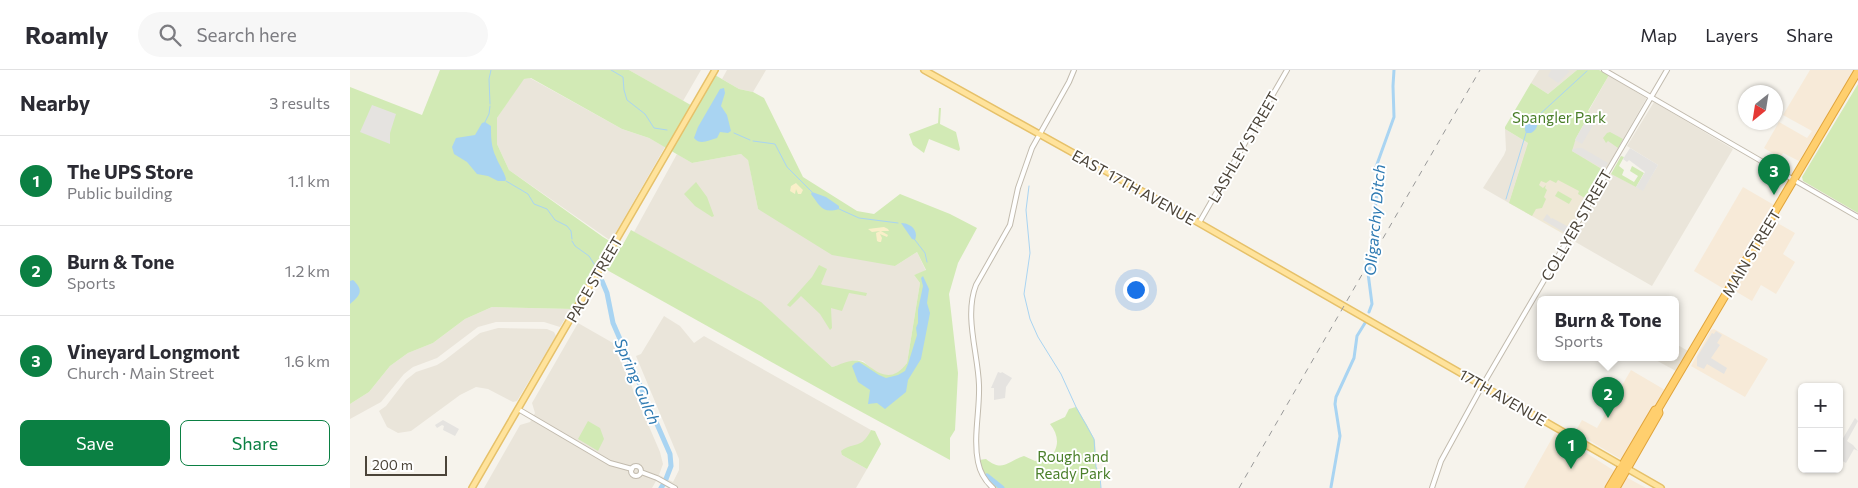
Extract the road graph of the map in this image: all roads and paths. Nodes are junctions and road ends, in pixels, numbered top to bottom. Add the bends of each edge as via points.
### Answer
1 (715, 70) edge
2 (924, 70) edge
3 (1074, 70) edge
4 (1287, 70) edge
5 (1604, 70) edge
6 (1667, 70) edge
7 (1858, 71) edge
8 (1651, 97) junction
9 (1039, 134) junction
10 (1794, 180) junction
11 (1858, 217) edge
12 (1198, 223) junction
13 (1344, 306) joint
14 (1482, 386) junction
15 (518, 409) junction
16 (1624, 467) junction
17 (472, 488) edge
18 (675, 488) edge
19 (993, 488) edge
20 (1432, 488) edge
21 (1609, 488) edge
22 (1616, 488) edge
23 (1661, 488) edge

1 - 15 main road, PACE STREET
2 - 9 main road, EAST 17TH AVENUE
3 - 9 street
4 - 12 street, LASHLEY STREET
5 - 8 street
6 - 8 street, COLLYER STREET
7 - 10 highway, MAIN STREET
8 - 10 street
8 - 14 street, COLLYER STREET
9 - 12 main road, EAST 17TH AVENUE
9 - 19 street via 1018,188 1010,225 972,295 979,384 976,454 982,474
10 - 11 street
10 - 16 highway, MAIN STREET
12 - 13 main road, EAST 17TH AVENUE
13 - 14 main road, 17TH AVENUE
14 - 16 main road, 17TH AVENUE
14 - 20 street, COLLYER STREET via 1441,461
15 - 17 main road, PACE STREET
15 - 18 street via 610,463 632,469 640,467 641,472
16 - 21 highway, MAIN STREET
16 - 22 highway, MAIN STREET
16 - 23 main road, 17TH AVENUE

